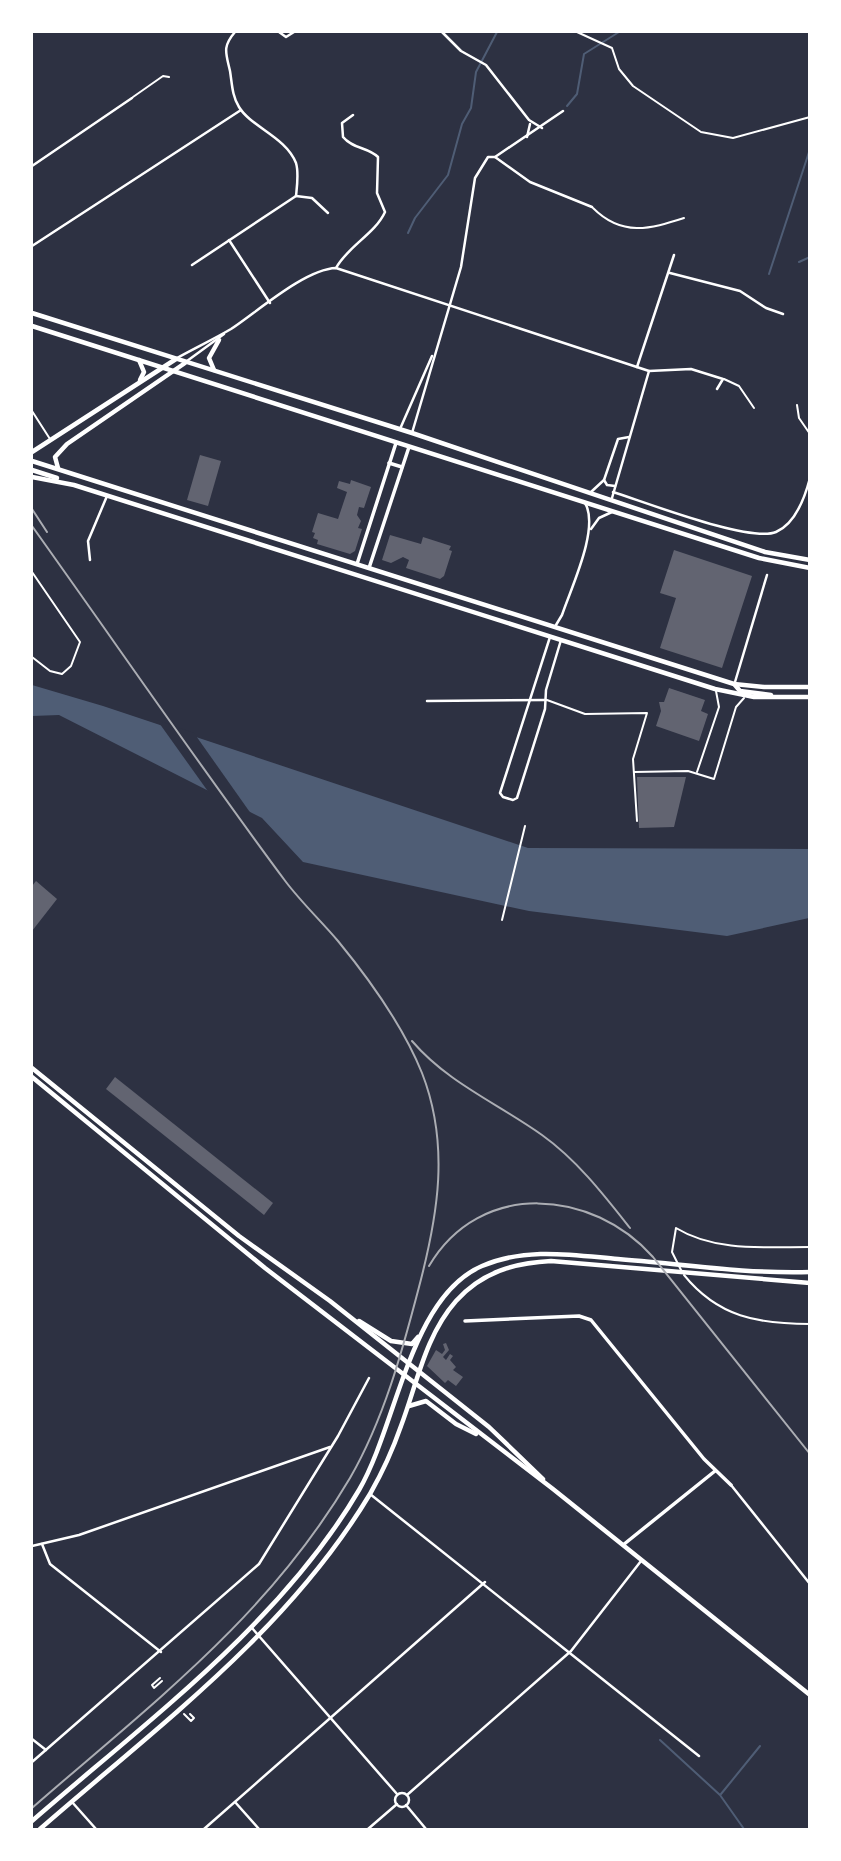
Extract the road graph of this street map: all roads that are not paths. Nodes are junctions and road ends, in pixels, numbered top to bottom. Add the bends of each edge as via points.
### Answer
1 (235, 32) edge
2 (279, 32) edge
3 (294, 32) edge
4 (442, 32) edge
5 (169, 77) dead end
6 (132, 98) joint
7 (241, 110) junction
8 (563, 111) dead end
9 (353, 114) dead end
10 (528, 120) junction
11 (541, 128) junction
12 (527, 137) junction
13 (495, 158) junction
14 (32, 166) edge
15 (296, 196) junction
16 (592, 207) joint
17 (328, 213) dead end
18 (684, 218) dead end
19 (229, 240) junction
20 (32, 246) edge
21 (674, 255) dead end
22 (192, 265) dead end
23 (335, 268) junction
24 (670, 273) junction
25 (270, 303) junction
26 (449, 305) junction
27 (32, 313) edge
28 (783, 314) dead end
29 (32, 326) edge
30 (229, 330) junction
31 (219, 340) junction
32 (436, 350) junction
33 (138, 358) junction
34 (176, 359) junction
35 (186, 362) junction
36 (164, 366) junction
37 (637, 367) junction
38 (176, 370) junction
39 (649, 371) junction
40 (216, 372) junction
41 (723, 379) junction
42 (138, 384) junction
43 (717, 389) dead end
44 (797, 405) dead end
45 (409, 407) junction
46 (754, 408) dead end
47 (419, 410) junction
48 (32, 411) edge
49 (400, 429) junction
50 (412, 433) junction
51 (810, 434) edge
52 (629, 437) junction
53 (51, 440) junction
54 (396, 441) junction
55 (409, 445) junction
56 (32, 452) edge
57 (32, 461) edge
58 (389, 463) junction
59 (402, 467) junction
60 (58, 469) junction
61 (32, 470) edge
62 (32, 477) edge
63 (547, 478) junction
64 (810, 478) edge
65 (604, 480) junction
66 (74, 485) junction
67 (615, 486) junction
68 (543, 488) junction
69 (613, 492) junction
70 (588, 494) junction
71 (107, 496) junction
72 (584, 502) junction
73 (611, 502) junction
74 (612, 512) junction
75 (589, 531) junction
76 (90, 560) dead end
77 (810, 560) edge
78 (357, 564) junction
79 (369, 568) junction
80 (810, 568) edge
81 (32, 572) edge
82 (354, 574) junction
83 (767, 575) dead end
84 (365, 578) junction
85 (562, 615) junction
86 (554, 628) junction
87 (562, 631) junction
88 (550, 637) junction
89 (561, 640) junction
90 (32, 657) edge
91 (734, 684) junction
92 (810, 687) edge
93 (715, 688) junction
94 (746, 696) junction
95 (779, 698) junction
96 (810, 698) edge
97 (530, 699) junction
98 (546, 699) junction
99 (427, 701) dead end
100 (633, 772) junction
101 (697, 773) junction
102 (637, 821) dead end
103 (32, 1068) edge
104 (32, 1077) edge
105 (810, 1247) edge
106 (810, 1272) edge
107 (810, 1283) edge
108 (338, 1307) junction
109 (465, 1321) dead end
110 (810, 1324) edge
111 (422, 1331) junction
112 (409, 1364) junction
113 (420, 1372) junction
114 (405, 1376) junction
115 (369, 1378) dead end
116 (416, 1383) junction
117 (408, 1408) junction
118 (487, 1439) junction
119 (330, 1447) junction
120 (715, 1471) junction
121 (731, 1485) joint
122 (553, 1489) junction
123 (370, 1493) junction
124 (43, 1544) junction
125 (623, 1545) junction
126 (32, 1546) edge
127 (642, 1561) junction
128 (485, 1582) junction
129 (810, 1584) edge
130 (252, 1628) junction
131 (260, 1637) junction
132 (570, 1651) junction
133 (161, 1652) junction
134 (810, 1695) edge
135 (332, 1719) junction
136 (32, 1739) edge
137 (46, 1750) junction
138 (699, 1756) dead end
139 (32, 1762) edge
140 (397, 1794) junction
141 (407, 1795) junction
142 (72, 1802) junction
143 (235, 1802) junction
144 (397, 1804) junction
145 (406, 1805) junction
146 (32, 1821) edge
147 (40, 1829) edge
148 (96, 1829) edge
149 (204, 1829) edge
150 (259, 1829) edge
151 (368, 1829) edge
152 (426, 1829) edge

1 - 7 street via 225,47
2 - 3 street via 286,37
4 - 10 street via 459,50 484,63
5 - 6 lane via 163,76
6 - 14 street
7 - 15 street via 269,131 294,160
7 - 20 street
8 - 11 street
9 - 23 street via 342,123 342,137 377,156 377,193 385,212
10 - 11 street
10 - 12 street
11 - 12 street
12 - 13 street
13 - 16 street via 526,180
13 - 26 street via 486,159 475,178 461,267
15 - 17 street via 313,198
15 - 19 street
16 - 18 lane via 621,227 661,227
19 - 22 street
19 - 25 street
21 - 24 street
23 - 25 street via 318,272
23 - 26 street
24 - 28 street via 740,291
24 - 37 street
25 - 30 street
26 - 32 street
26 - 37 street
27 - 34 main road
29 - 33 main road
30 - 31 street
30 - 34 street
31 - 35 street
31 - 40 main road via 209,359
32 - 45 street
32 - 47 street
33 - 36 main road
33 - 42 main road via 144,372
34 - 35 main road
34 - 36 main road
35 - 38 main road
35 - 40 main road
36 - 38 main road
36 - 42 main road
37 - 39 street
38 - 54 main road
38 - 60 main road via 67,444 55,458
39 - 41 street via 691,369
39 - 52 street
40 - 49 main road
41 - 43 street
41 - 46 lane via 736,384
42 - 53 main road
44 - 51 lane
45 - 47 street
45 - 49 street
47 - 50 street
48 - 53 lane
49 - 50 main road
49 - 54 main road
50 - 55 main road
50 - 63 main road
52 - 65 street via 618,439
52 - 67 street
53 - 56 main road
54 - 55 main road
54 - 58 street
55 - 59 street
55 - 68 main road
57 - 60 main road
58 - 59 street
58 - 78 street
59 - 79 street
60 - 78 main road
61 - 66 main road
62 - 66 main road
63 - 68 main road
63 - 70 main road
64 - 69 street via 787,523 766,535 737,531
65 - 67 street
65 - 70 street
66 - 71 main road
67 - 69 street
68 - 72 main road
69 - 73 street
70 - 73 main road
71 - 76 street via 89,541
71 - 82 main road
72 - 74 main road
72 - 75 street
73 - 77 main road via 765,552
74 - 75 street via 599,518
74 - 80 main road via 758,558
75 - 85 street
78 - 79 main road
78 - 82 main road
79 - 84 main road
79 - 86 main road
81 - 90 lane via 80,642 72,664 62,674
82 - 84 main road
83 - 91 street
84 - 88 main road
85 - 86 street
85 - 87 street
86 - 87 main road
86 - 88 main road
87 - 89 main road
87 - 91 main road
88 - 89 main road
88 - 97 street
89 - 93 main road
89 - 98 street
91 - 92 main road
91 - 95 main road via 740,691
93 - 94 main road
93 - 101 lane via 719,707
94 - 95 main road
94 - 101 lane via 736,707 714,779
95 - 96 main road
97 - 98 street
97 - 98 street via 500,793 513,800
97 - 99 street
98 - 100 lane via 585,714 647,713
100 - 101 lane
100 - 102 lane
103 - 108 main road via 258,1251
104 - 114 main road
105 - 110 lane via 730,1245 676,1228 672,1252 700,1293 732,1314 768,1324
106 - 111 main road via 516,1254 464,1277 439,1303
107 - 113 main road via 551,1261 520,1263 476,1282 448,1311
108 - 111 main road via 398,1343 412,1344
108 - 112 main road
109 - 120 street via 579,1316 591,1320
111 - 112 main road
112 - 113 main road
112 - 114 main road
113 - 116 main road
113 - 122 main road via 489,1427
114 - 116 main road
114 - 130 main road via 361,1488 311,1562
115 - 119 street
116 - 117 main road
116 - 118 main road
117 - 118 main road via 426,1401 456,1424
117 - 123 main road
118 - 122 main road
119 - 124 street
119 - 133 street via 259,1564
120 - 121 street
120 - 125 street
121 - 129 street
122 - 125 main road
123 - 128 street
123 - 131 main road via 321,1567
124 - 126 street
124 - 133 street via 50,1563
125 - 127 main road
127 - 132 street
127 - 134 main road
128 - 132 street
128 - 135 street
130 - 131 street
130 - 146 main road
131 - 135 street
131 - 142 main road
132 - 138 street
132 - 141 street
133 - 137 street
135 - 140 street
135 - 143 street
136 - 137 street
137 - 139 street
140 - 141 street
140 - 144 street
141 - 145 street
142 - 147 main road
142 - 148 street
143 - 149 street
143 - 150 street
144 - 145 street
144 - 151 street
145 - 152 street

